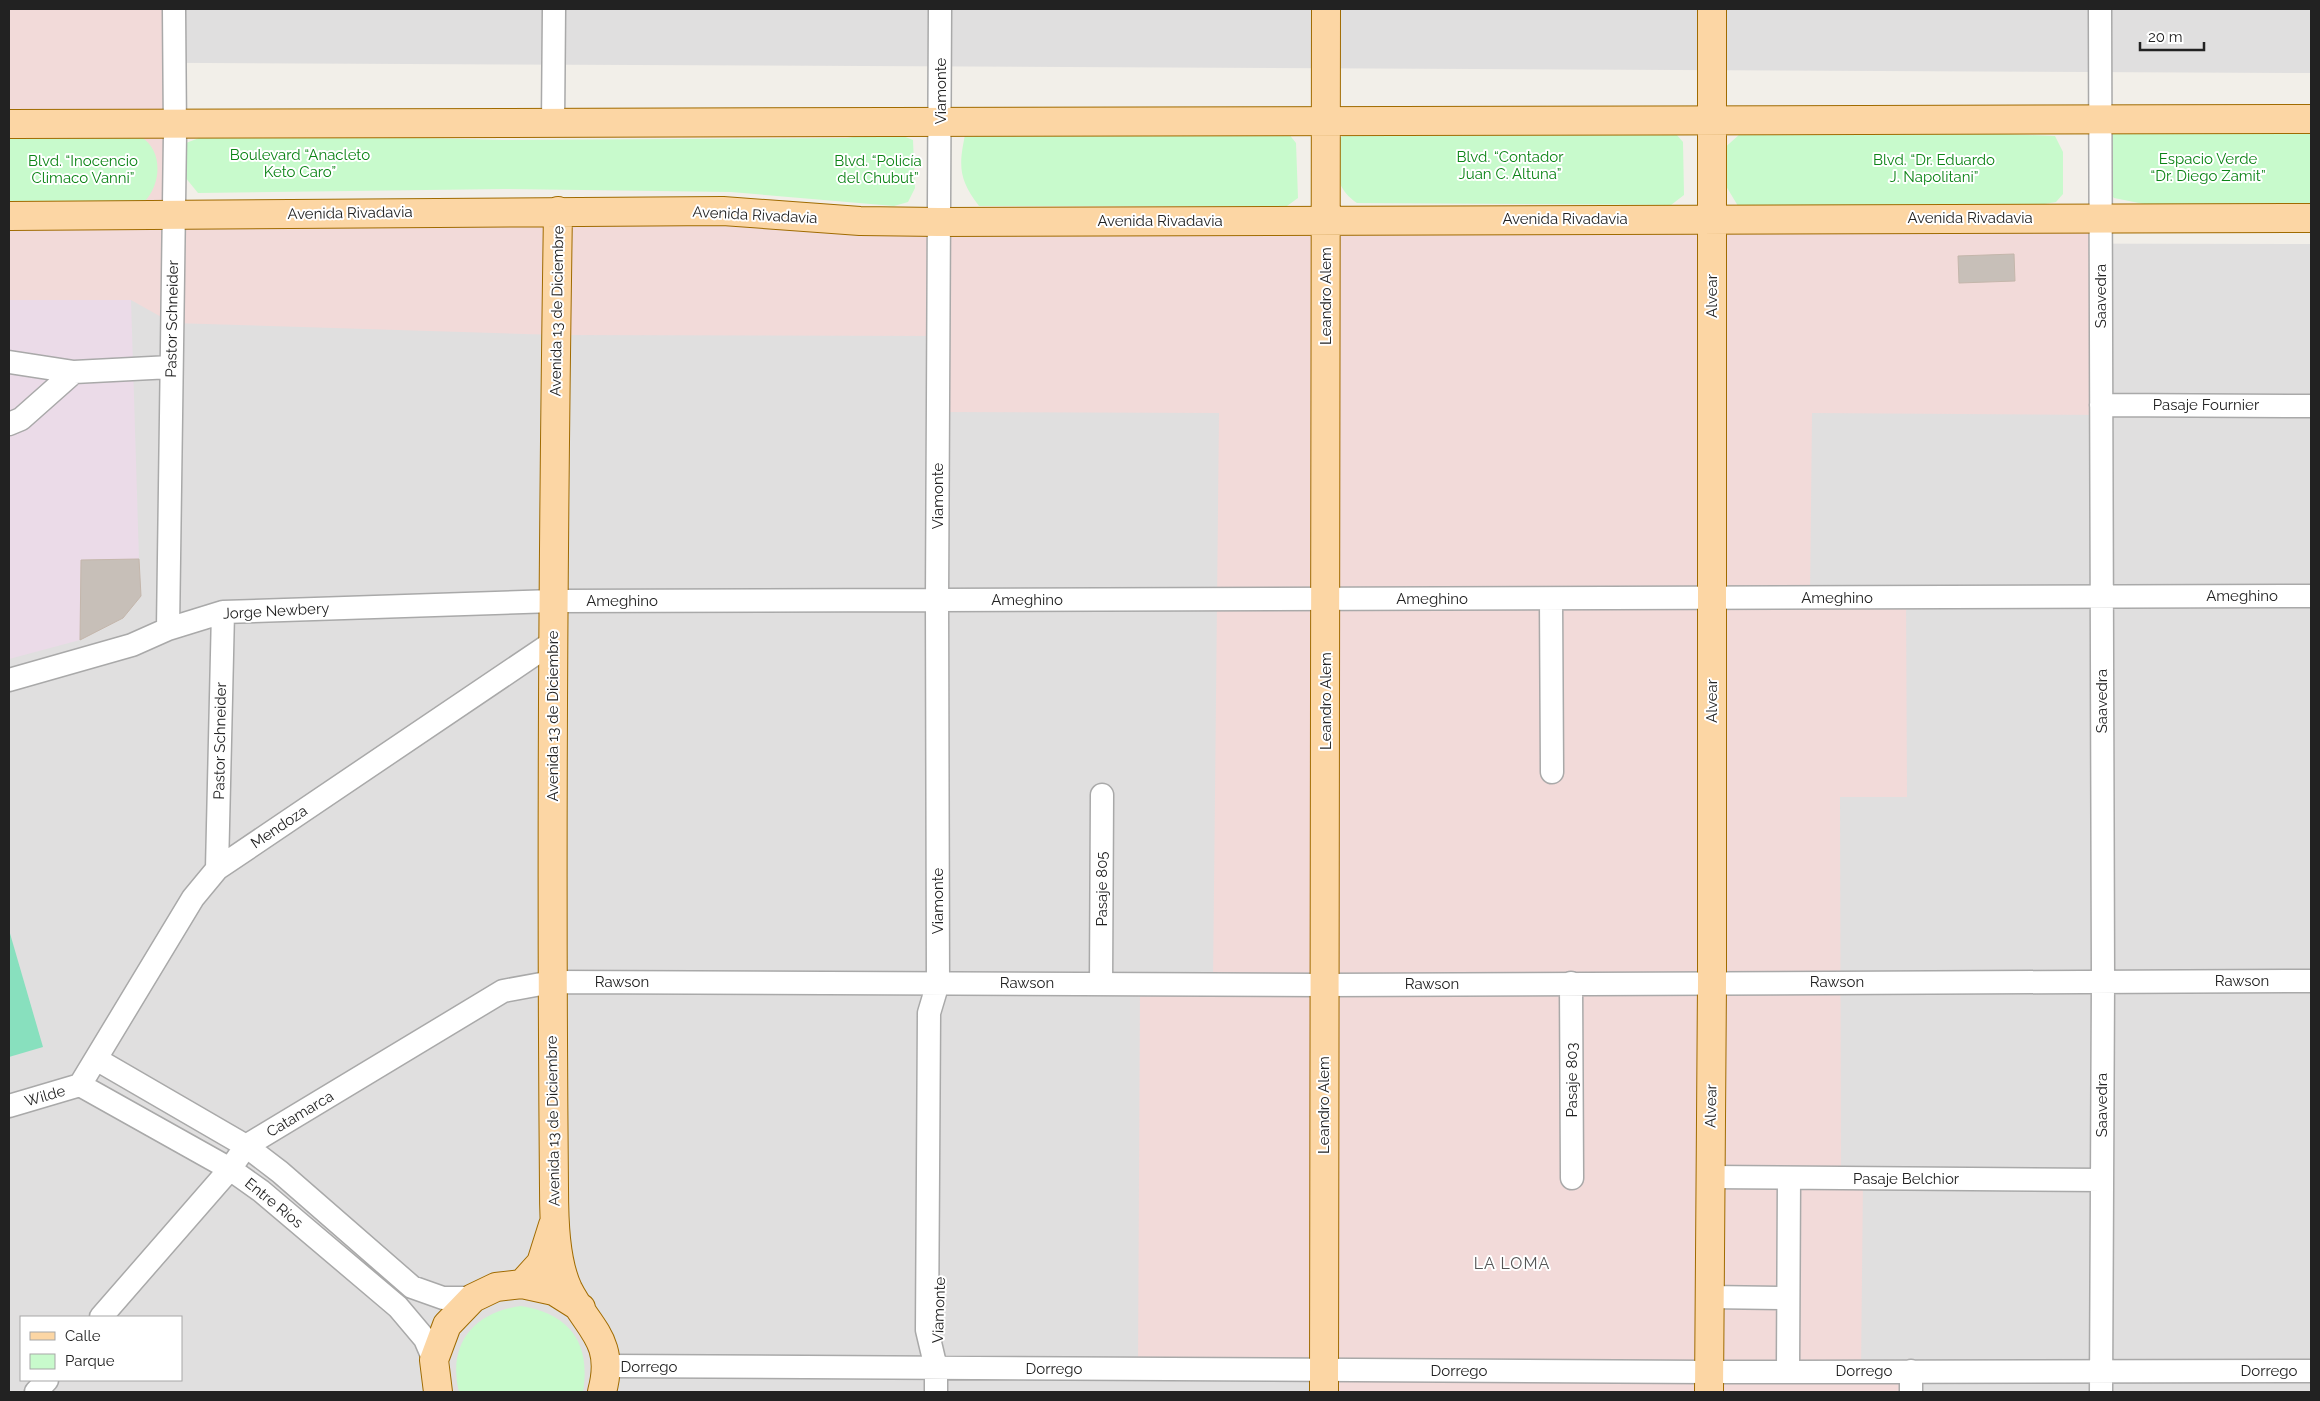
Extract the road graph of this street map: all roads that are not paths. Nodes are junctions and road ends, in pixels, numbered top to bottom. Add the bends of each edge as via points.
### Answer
1 (174, 9) edge
2 (554, 9) edge
3 (940, 9) edge
4 (1326, 9) edge
5 (1712, 9) edge
6 (2100, 9) edge
7 (2100, 119) junction
8 (2311, 119) edge
9 (1712, 120) junction
10 (1326, 121) junction
11 (941, 122) junction
12 (553, 123) junction
13 (9, 124) edge
14 (175, 125) junction
15 (558, 211) junction
16 (174, 214) junction
17 (9, 216) edge
18 (2101, 218) junction
19 (2311, 218) edge
20 (1712, 219) junction
21 (1327, 220) junction
22 (939, 222) junction
23 (9, 362) edge
24 (171, 367) junction
25 (74, 372) junction
26 (2101, 405) junction
27 (2311, 406) edge
28 (9, 424) edge
29 (2311, 596) edge
30 (2102, 597) junction
31 (1550, 598) junction
32 (1712, 598) junction
33 (1326, 599) junction
34 (937, 600) junction
35 (554, 601) junction
36 (223, 612) junction
37 (168, 629) junction
38 (553, 642) junction
39 (9, 680) edge
40 (1552, 772) dead end
41 (1102, 795) dead end
42 (218, 869) junction
43 (2103, 981) junction
44 (2311, 981) edge
45 (552, 982) junction
46 (938, 983) junction
47 (1571, 983) junction
48 (1712, 983) junction
49 (1101, 984) junction
50 (1325, 985) junction
51 (96, 1059) junction
52 (80, 1085) junction
53 (9, 1106) edge
54 (246, 1146) junction
55 (230, 1169) junction
56 (1710, 1177) junction
57 (1572, 1178) dead end
58 (1789, 1178) junction
59 (2102, 1180) junction
60 (554, 1221) junction
61 (522, 1284) junction
62 (1709, 1297) junction
63 (473, 1298) junction
64 (1788, 1298) junction
65 (581, 1309) junction
66 (102, 1316) edge
67 (434, 1360) junction
68 (936, 1368) junction
69 (2311, 1371) edge
70 (1788, 1372) junction
71 (605, 1379) edge
72 (46, 1381) edge
73 (1324, 1381) edge
74 (1709, 1382) edge
75 (1911, 1382) edge
76 (2101, 1382) edge
77 (432, 1391) edge
78 (36, 1392) edge
79 (936, 1392) edge

1 - 14 street, Pastor Schneider
2 - 12 street
3 - 11 street, Viamonte
4 - 10 main road, Leandro Alem
5 - 9 main road, Alvear
6 - 7 street, Saavedra
7 - 8 main road
7 - 9 main road
7 - 18 street, Saavedra
9 - 10 main road
9 - 20 main road, Alvear
10 - 11 main road
10 - 21 main road, Leandro Alem
11 - 12 main road
11 - 22 street, Viamonte
12 - 14 main road
13 - 14 main road
14 - 16 street, Pastor Schneider
15 - 16 main road, Avenida Rivadavia
15 - 22 main road, Avenida Rivadavia via 723,211 860,221
15 - 35 main road, Avenida 13 de Diciembre
16 - 17 main road, Avenida Rivadavia
16 - 24 street, Pastor Schneider
18 - 19 main road, Avenida Rivadavia
18 - 20 main road, Avenida Rivadavia
18 - 26 street, Saavedra
20 - 21 main road, Avenida Rivadavia
20 - 32 main road, Alvear
21 - 22 main road, Avenida Rivadavia
21 - 33 main road, Leandro Alem
22 - 34 street, Viamonte
23 - 25 street
24 - 25 street
24 - 37 street, Pastor Schneider
25 - 28 street via 21,419
26 - 27 street, Pasaje Fournier
26 - 30 street, Saavedra
29 - 30 street, Ameghino
30 - 32 street, Ameghino
30 - 43 street, Saavedra
31 - 32 street, Ameghino
31 - 33 street, Ameghino
31 - 40 street
32 - 48 main road, Alvear
33 - 34 street, Ameghino
33 - 50 main road, Leandro Alem
34 - 35 street, Ameghino
34 - 46 street, Viamonte
35 - 36 street, Jorge Newbery
35 - 38 main road, Avenida 13 de Diciembre
36 - 37 street, Jorge Newbery
36 - 42 street, Pastor Schneider
37 - 39 street, Jorge Newbery via 132,645
38 - 42 street, Mendoza
38 - 45 main road, Avenida 13 de Diciembre
41 - 49 street, Pasaje 805
42 - 51 street, Mendoza via 193,898
43 - 44 street, Rawson
43 - 48 street, Rawson
43 - 59 street, Saavedra
45 - 46 street, Rawson
45 - 54 street, Catamarca via 503,991
45 - 60 main road, Avenida 13 de Diciembre
46 - 49 street, Rawson
46 - 68 street, Viamonte via 929,1013 927,1310 927,1330
47 - 48 street, Rawson
47 - 50 street, Rawson
47 - 57 street, Pasaje 803
48 - 56 main road, Alvear
49 - 50 street, Rawson
50 - 73 main road, Leandro Alem
51 - 52 street, Mendoza
51 - 54 street, Entre Ríos
52 - 53 street, Wilde
52 - 55 street, Entre Ríos
54 - 55 street, Catamarca
54 - 63 street, Entre Ríos via 412,1287 443,1298
55 - 66 street, Catamarca
55 - 67 street, Entre Ríos via 398,1307 426,1339
56 - 58 street, Pasaje Belchior
56 - 62 main road, Alvear
58 - 59 street, Pasaje Belchior
58 - 64 street
59 - 76 street, Saavedra
60 - 61 main road via 541,1263
60 - 65 main road via 568,1289
61 - 63 main road via 496,1287
61 - 65 main road via 554,1291
62 - 64 street
62 - 74 main road, Alvear
63 - 67 main road via 447,1325
64 - 70 street
65 - 71 main road via 599,1336
67 - 77 main road
68 - 71 street, Dorrego
68 - 73 street, Dorrego
68 - 79 street, Viamonte
69 - 76 street, Dorrego
70 - 74 street, Dorrego
70 - 75 street, Dorrego
72 - 78 street
73 - 74 street, Dorrego
75 - 76 street, Dorrego

